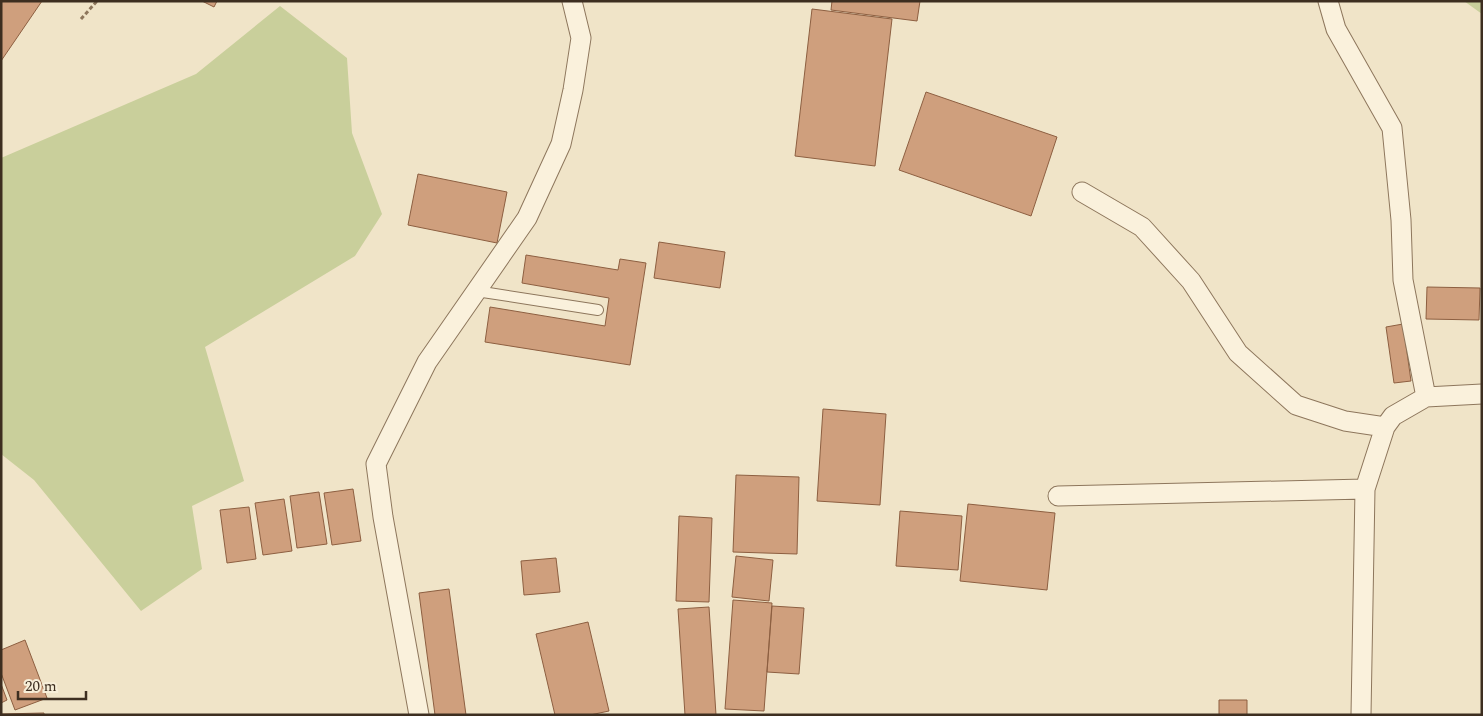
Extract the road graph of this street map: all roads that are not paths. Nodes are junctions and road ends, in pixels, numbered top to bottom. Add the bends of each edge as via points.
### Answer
1 (572, 1) edge
2 (1328, 1) edge
3 (1082, 192) dead end
4 (476, 291) junction
5 (598, 310) dead end
6 (1482, 394) edge
7 (1426, 397) junction
8 (1384, 427) junction
9 (1366, 489) junction
10 (1058, 496) dead end
11 (419, 715) edge
12 (1361, 715) edge

1 - 4 street via 581,38 560,144 527,218
2 - 7 street via 1336,29 1392,128 1404,280
3 - 8 street via 1142,227 1191,281 1238,353 1296,405 1345,421
4 - 5 lane
4 - 11 street via 427,362 376,464
6 - 7 street
7 - 8 street via 1393,416
8 - 9 street
9 - 10 street
9 - 12 street

